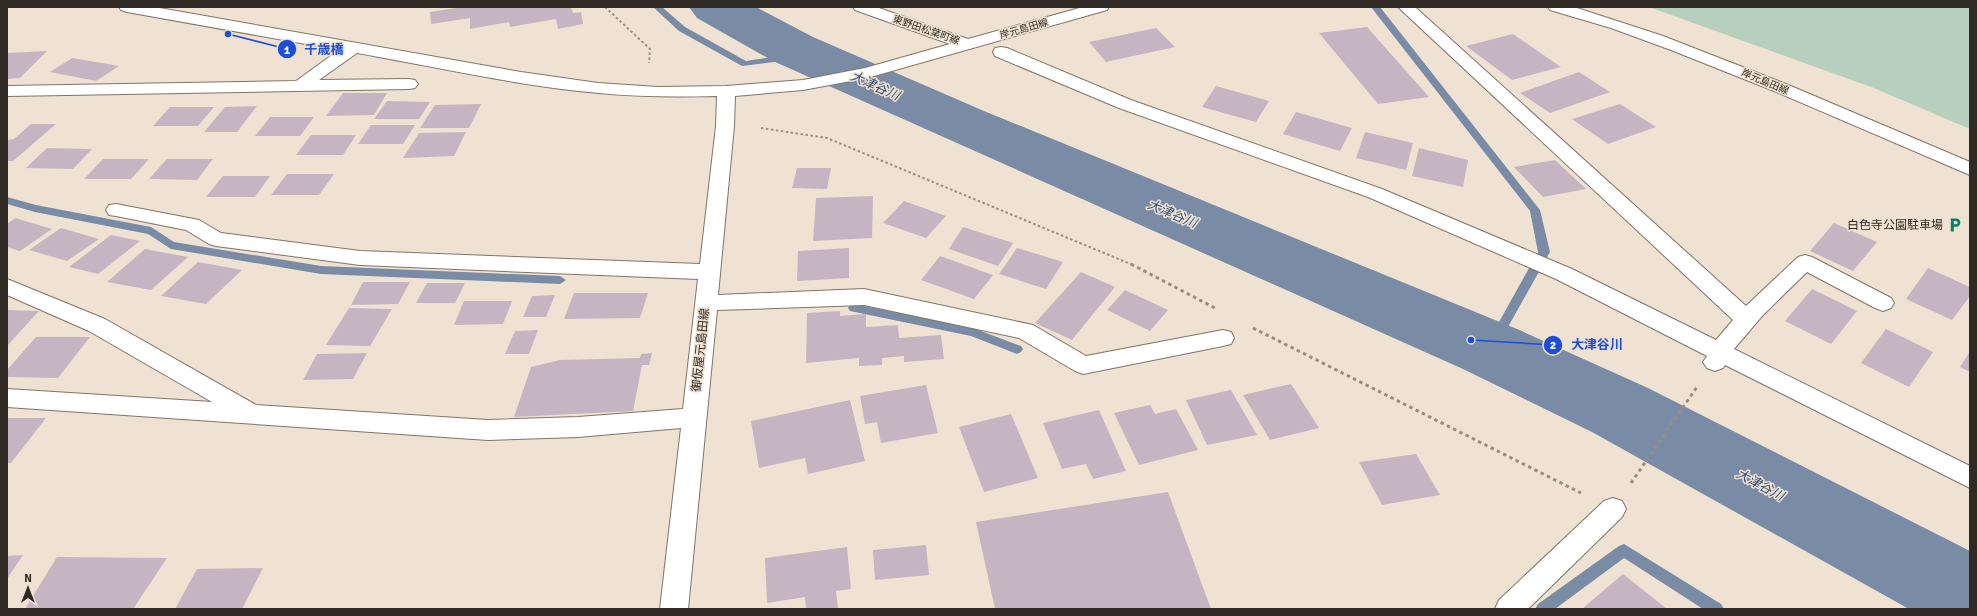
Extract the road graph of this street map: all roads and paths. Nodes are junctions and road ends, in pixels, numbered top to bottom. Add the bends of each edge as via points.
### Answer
1 (127, 7) edge
2 (605, 7) edge
3 (861, 7) edge
4 (1101, 7) edge
5 (1406, 7) edge
6 (1556, 7) edge
7 (166, 10) edge
8 (968, 45) junction
9 (354, 47) junction
10 (1001, 52) dead end
11 (646, 67) dead end
12 (409, 84) dead end
13 (300, 86) junction
14 (7, 91) edge
15 (726, 91) junction
16 (761, 128) dead end
17 (1970, 169) edge
18 (116, 210) dead end
19 (709, 272) junction
20 (7, 286) edge
21 (706, 303) junction
22 (1883, 303) dead end
23 (1219, 310) dead end
24 (1746, 320) junction
25 (1246, 324) dead end
26 (1224, 338) dead end
27 (1717, 356) junction
28 (7, 398) edge
29 (251, 413) junction
30 (694, 417) junction
31 (1970, 478) edge
32 (1613, 509) junction
33 (674, 609) edge
34 (1509, 609) edge

1 - 7 street, 岸元島田線
2 - 11 path via 650,49 650,62
3 - 8 street, 東野田松葉町線
4 - 8 street, 岸元島田線
5 - 24 street
6 - 17 street, 岸元島田線 via 1684,49
7 - 9 street, 岸元島田線
8 - 15 street, 岸元島田線 via 867,73 803,85
9 - 13 street
9 - 15 street, 岸元島田線 via 598,88 658,92
10 - 27 street via 1125,104 1375,193 1564,274
12 - 13 street
13 - 14 street
15 - 19 street, 御仮屋元島田線 via 725,126
16 - 23 path via 827,138 1122,259
18 - 19 street via 192,225 216,240 360,258
19 - 21 street, 御仮屋元島田線
20 - 29 street via 97,325
21 - 26 street via 864,297 1025,331 1083,365
21 - 30 street, 御仮屋元島田線
22 - 24 street via 1805,262
24 - 27 street
25 - 32 path
27 - 31 street
27 - 32 path
28 - 29 street
29 - 30 street via 488,430 578,427
30 - 33 street, 御仮屋元島田線
32 - 34 street

